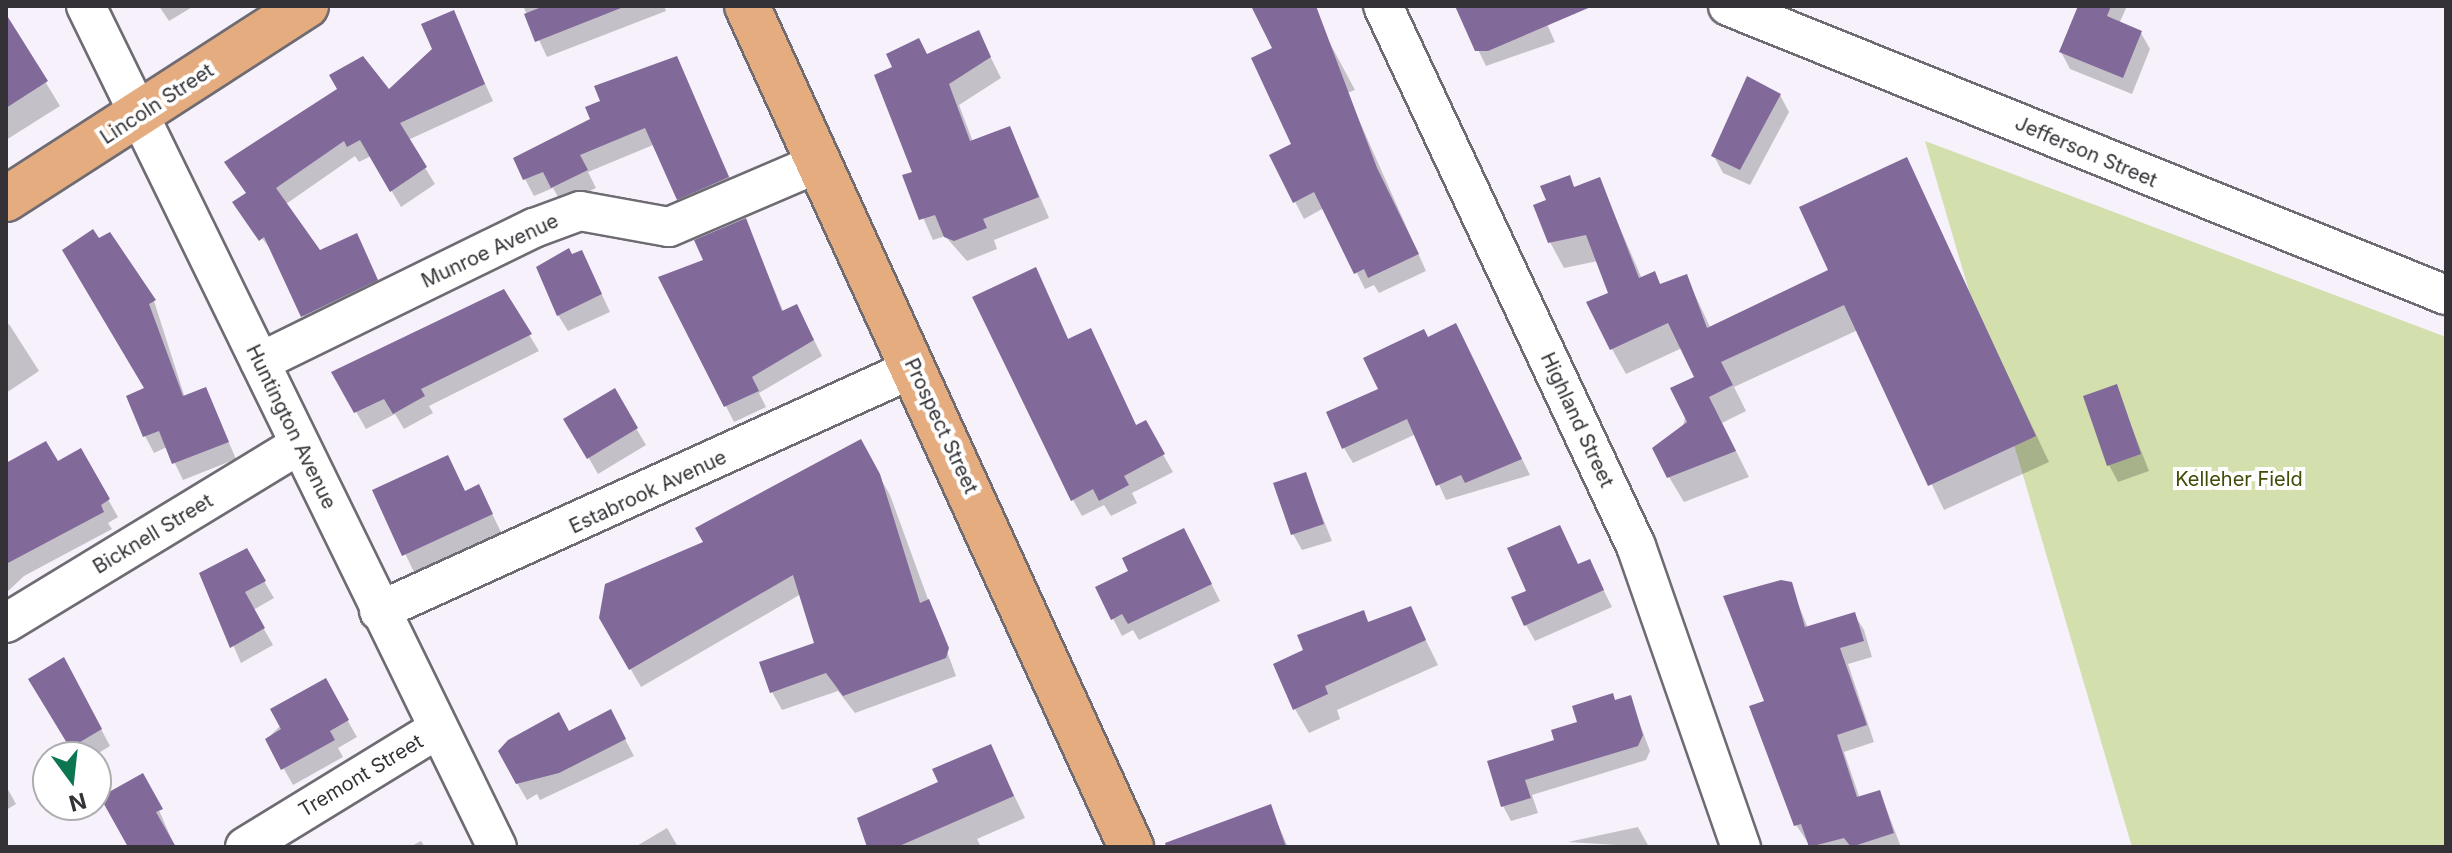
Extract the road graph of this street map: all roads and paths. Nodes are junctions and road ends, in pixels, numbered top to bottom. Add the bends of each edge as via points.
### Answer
1 (86, 6) edge
2 (306, 6) edge
3 (747, 6) edge
4 (1383, 6) edge
5 (1728, 6) edge
6 (141, 116) junction
7 (818, 163) junction
8 (6, 199) edge
9 (2446, 295) edge
10 (260, 362) junction
11 (914, 368) junction
12 (299, 445) junction
13 (379, 611) junction
14 (6, 623) edge
15 (436, 730) junction
16 (245, 847) edge
17 (497, 847) edge
18 (1131, 847) edge
19 (1741, 847) edge

1 - 6 street, Huntington Avenue
2 - 6 main road, Lincoln Street
3 - 7 main road, Prospect Street
4 - 19 street, Highland Street via 1636,546
5 - 9 street, Jefferson Street
6 - 8 main road, Lincoln Street
6 - 10 street, Huntington Avenue
7 - 10 street, Munroe Avenue via 669,227 568,215
7 - 11 main road, Prospect Street
10 - 12 street, Huntington Avenue
11 - 13 street, Estabrook Avenue
11 - 18 main road, Prospect Street
12 - 13 street, Huntington Avenue
12 - 14 street, Bicknell Street
13 - 15 street, Huntington Avenue
15 - 16 street, Tremont Street
15 - 17 street, Huntington Avenue

